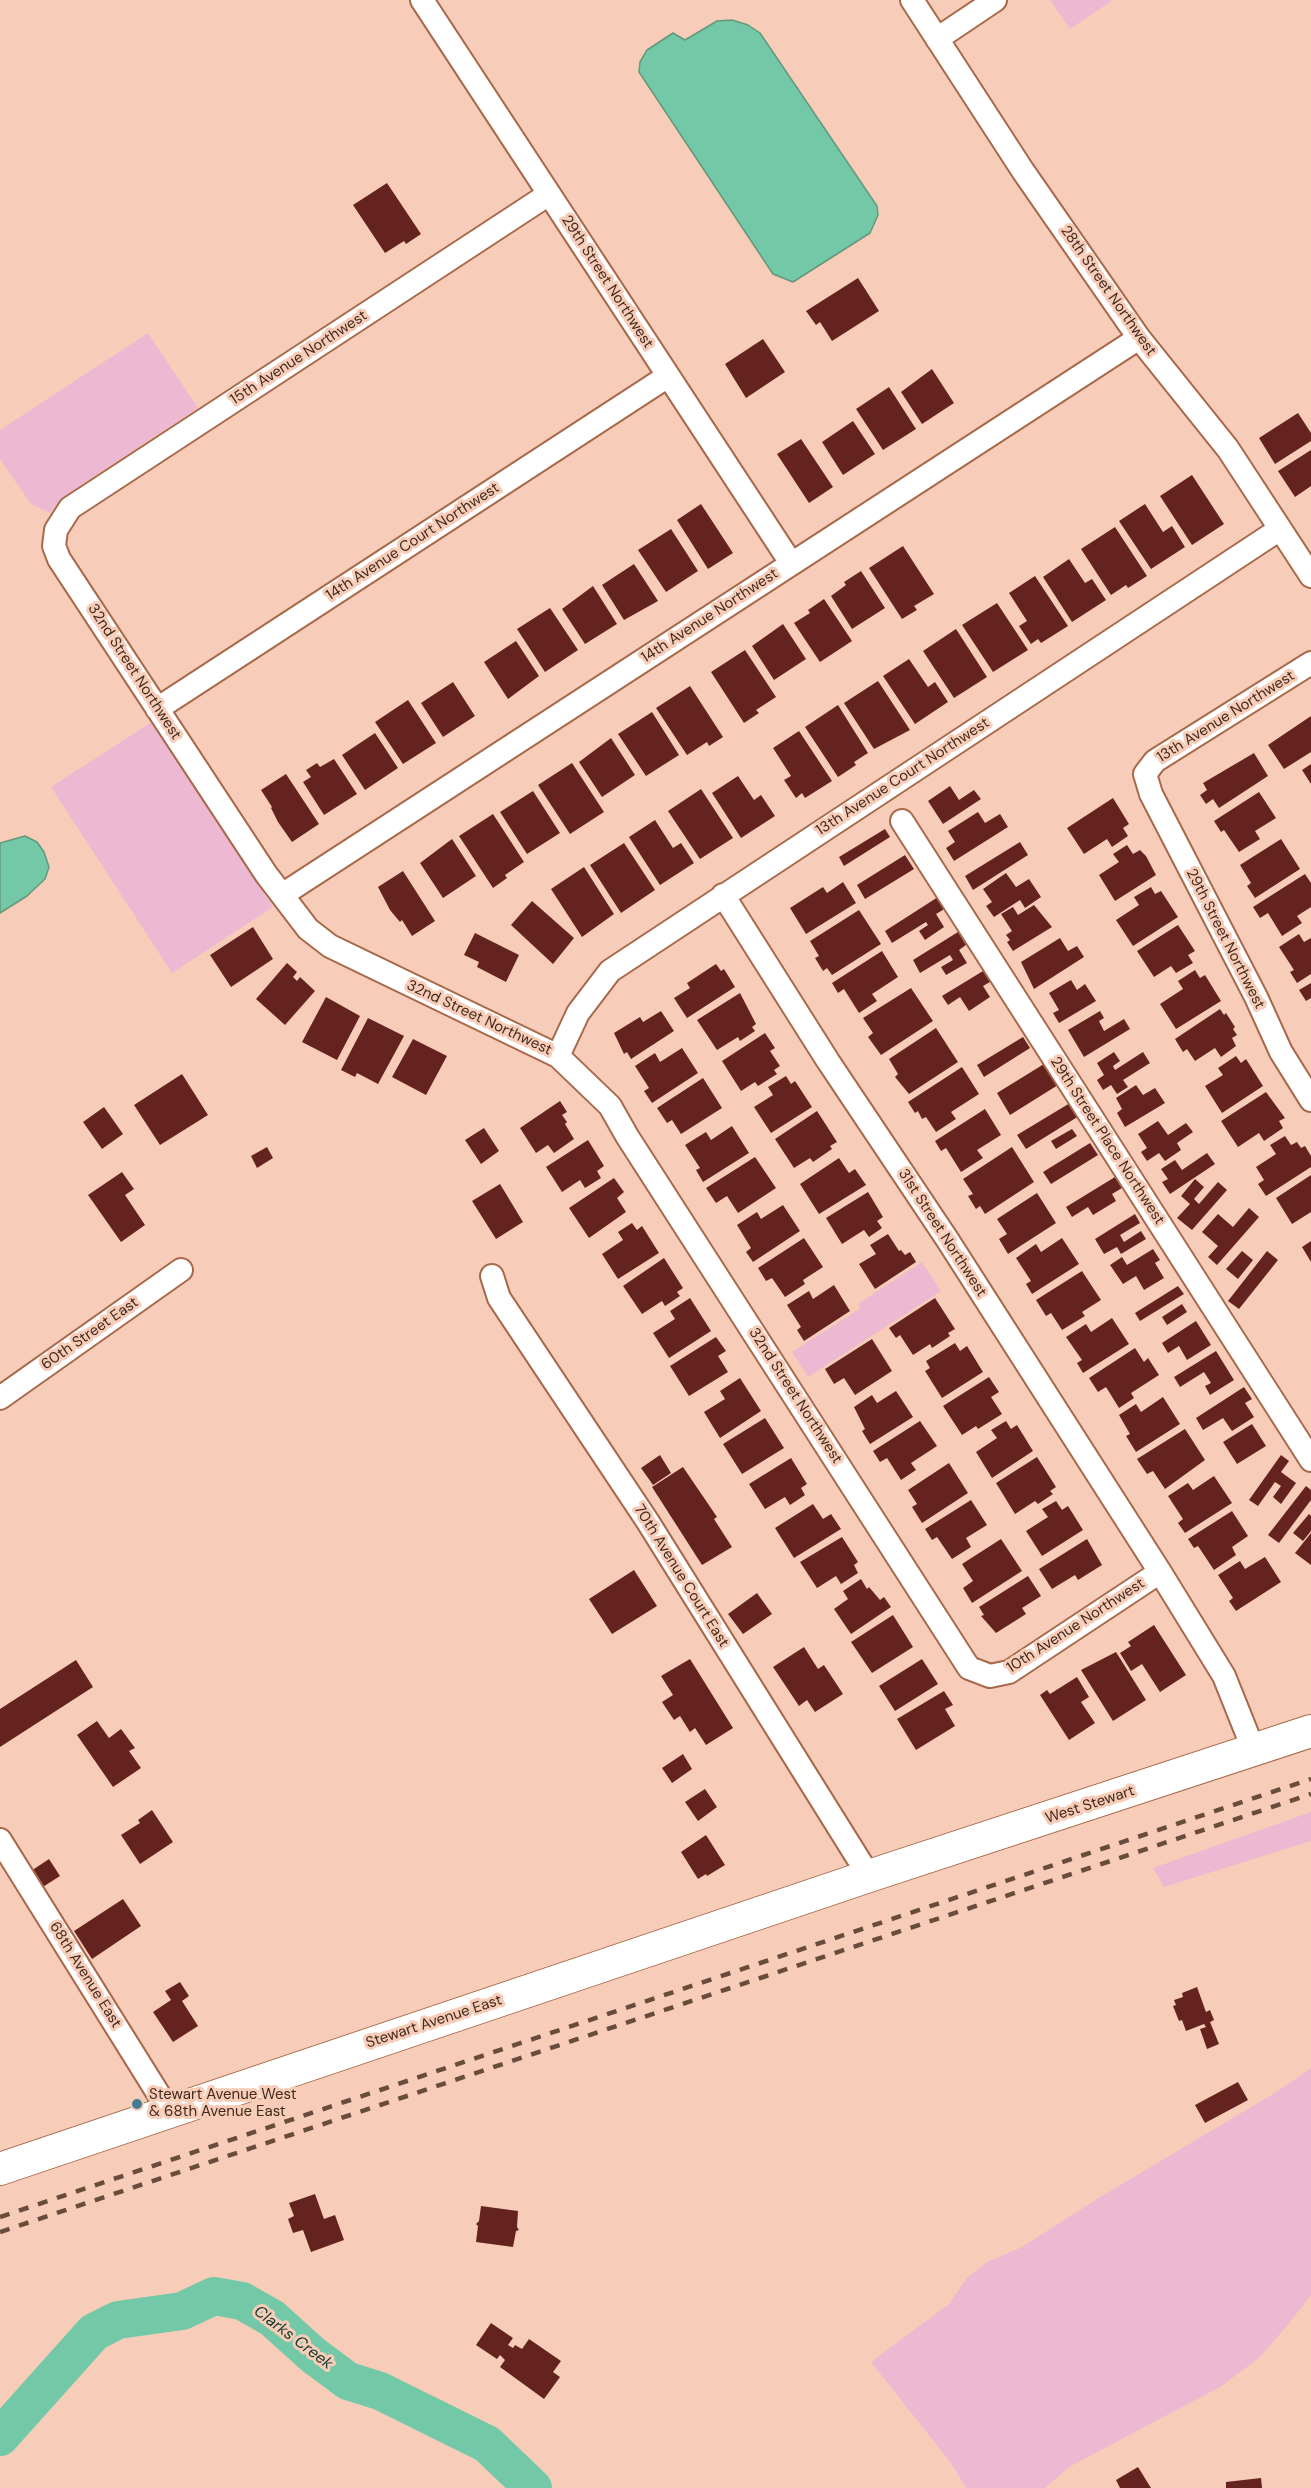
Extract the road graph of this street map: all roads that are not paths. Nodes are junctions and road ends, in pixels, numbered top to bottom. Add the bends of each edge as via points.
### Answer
1 (422, 0) edge
2 (912, 0) edge
3 (994, 0) edge
4 (937, 39) junction
5 (549, 194) junction
6 (1139, 338) junction
7 (668, 376) junction
8 (1280, 529) junction
9 (56, 530) joint
10 (791, 563) junction
11 (1311, 576) edge
12 (1311, 663) edge
13 (157, 709) junction
14 (1145, 774) joint
15 (902, 821) dead end
16 (282, 895) junction
17 (723, 895) junction
18 (558, 1056) junction
19 (1311, 1101) edge
20 (181, 1270) dead end
21 (492, 1276) dead end
22 (0, 1398) edge
23 (1311, 1460) edge
24 (1160, 1572) junction
25 (990, 1676) joint
26 (1311, 1731) edge
27 (1254, 1751) junction
28 (0, 1840) edge
29 (869, 1876) junction
30 (169, 2111) junction
31 (0, 2169) edge

1 - 5 street, 29th Street Northwest
2 - 4 street, 28th Street Northwest
3 - 4 street
4 - 6 street, 28th Street Northwest
5 - 7 street, 29th Street Northwest
5 - 9 street, 15th Avenue Northwest via 70,508
6 - 8 street, 28th Street Northwest via 1228,449
6 - 10 street, 14th Avenue Northwest
7 - 10 street, 29th Street Northwest
7 - 13 street, 14th Avenue Court Northwest
8 - 11 street, 28th Street Northwest
8 - 17 street, 13th Avenue Court Northwest
9 - 13 street, 32nd Street Northwest via 54,546 59,559
10 - 16 street, 14th Avenue Northwest
12 - 14 street, 13th Avenue Northwest via 1155,761
13 - 16 street, 32nd Street Northwest
14 - 19 street, 29th Street Northwest via 1151,794 1281,1052
15 - 23 street, 29th Street Place Northwest
16 - 18 street, 32nd Street Northwest via 309,929 330,946
17 - 18 street, 13th Avenue Court Northwest via 610,970 578,1013
17 - 24 street, 31st Street Northwest
18 - 25 street, 32nd Street Northwest via 610,1106 969,1668
20 - 22 street, 60th Street East
21 - 29 street, 70th Avenue Court East via 498,1298 648,1522
24 - 25 street, 10th Avenue Northwest via 1009,1672
24 - 27 street via 1224,1676
26 - 27 street, West Stewart
27 - 29 street, West Stewart
28 - 30 street, 68th Avenue East
29 - 30 street, Stewart Avenue East
30 - 31 street, Stewart Avenue East

